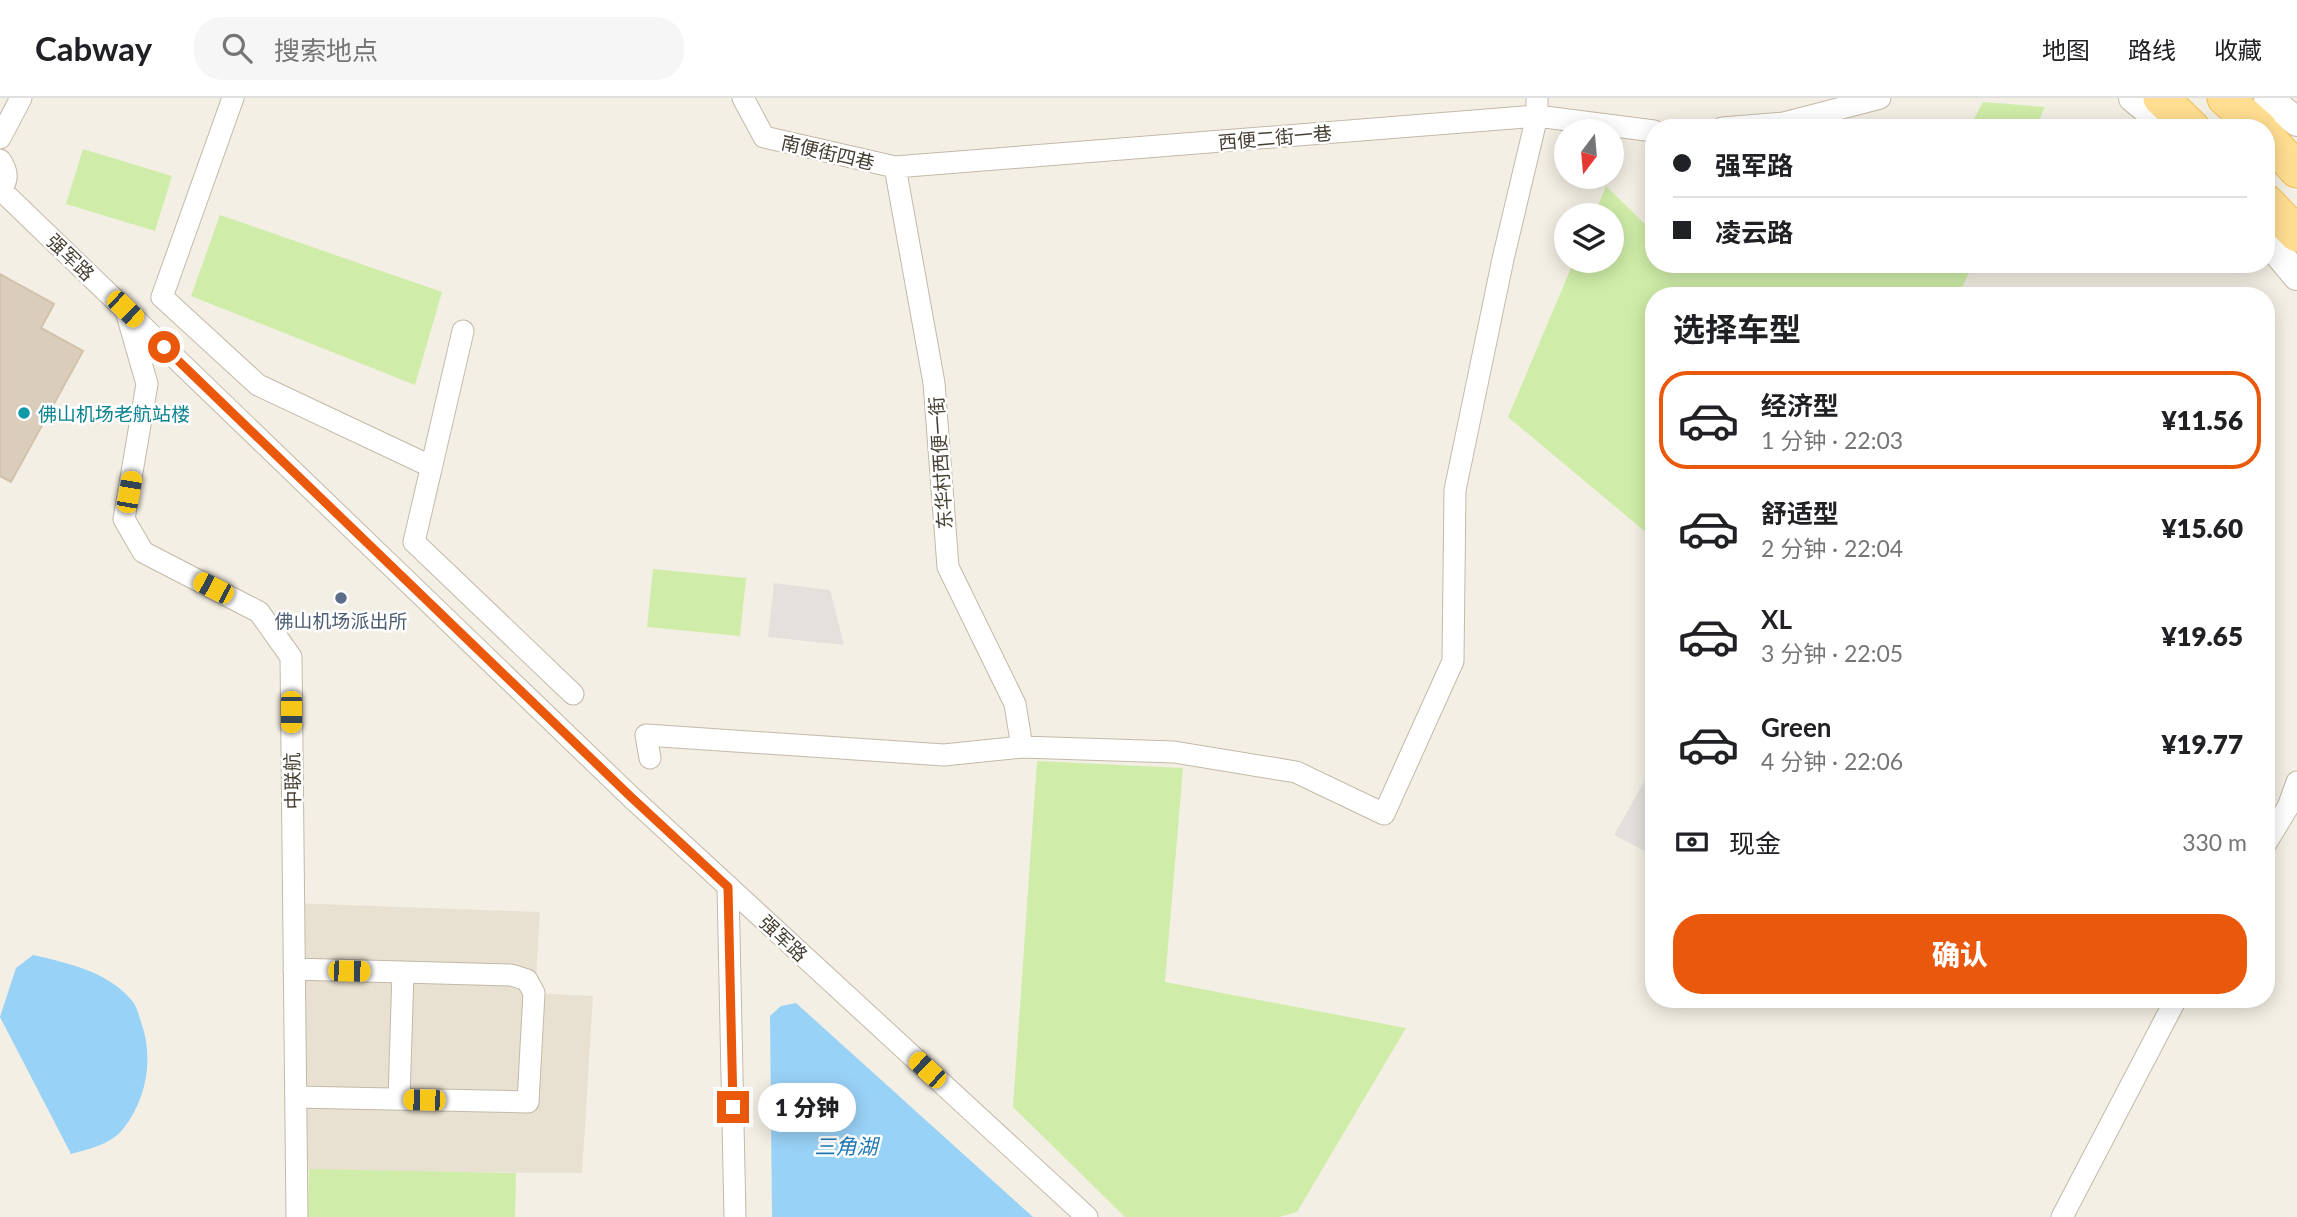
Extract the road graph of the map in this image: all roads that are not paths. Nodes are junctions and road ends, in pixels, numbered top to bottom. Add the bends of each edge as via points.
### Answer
1 (21, 98) edge
2 (233, 98) edge
3 (743, 98) edge
4 (1880, 98) edge
5 (2133, 98) edge
6 (2161, 98) edge
7 (2225, 98) edge
8 (2268, 98) edge
9 (1537, 107) edge
10 (1799, 119) edge
11 (2159, 119) edge
12 (2183, 119) edge
13 (2249, 119) edge
14 (2297, 122) edge
15 (1645, 129) edge
16 (0, 138) edge
17 (2275, 146) edge
18 (0, 160) edge
19 (895, 167) junction
20 (2297, 170) edge
21 (1, 191) edge
22 (2275, 211) edge
23 (2297, 234) edge
24 (2275, 250) edge
25 (2297, 276) edge
26 (125, 309) junction
27 (463, 331) dead end
28 (430, 466) junction
29 (573, 694) dead end
30 (1022, 747) junction
31 (650, 758) dead end
32 (2297, 782) edge
33 (2275, 828) edge
34 (728, 887) junction
35 (295, 969) junction
36 (403, 972) junction
37 (2171, 1008) edge
38 (296, 1097) junction
39 (398, 1099) junction
40 (297, 1217) edge
41 (735, 1217) edge
42 (1087, 1217) edge
43 (2062, 1217) edge

1 - 16 street
2 - 28 street via 162,297 258,385
3 - 19 street, 南便街四巷 via 764,137
4 - 10 street
5 - 11 street
6 - 12 main road
7 - 13 main road
8 - 14 street
9 - 15 street, 西便二街一巷
9 - 19 street, 西便二街一巷
9 - 30 street via 1455,490 1454,661 1384,814 1296,772 1174,752
17 - 20 main road
18 - 21 street via 6,170
19 - 30 street, 东华村西便一街 via 934,383 948,566 1015,704
21 - 26 street, 强军路
22 - 23 main road
24 - 25 street
26 - 34 street, 强军路
26 - 35 street, 中联航 via 147,384 124,519 144,552 259,612 291,657
27 - 28 street
28 - 29 street via 414,542
30 - 31 street via 944,755 646,735
32 - 33 street
34 - 41 street
34 - 42 street, 强军路
35 - 36 street
35 - 38 street, 中联航
36 - 39 street
36 - 39 street via 511,975 527,980 534,993 528,1102
37 - 43 street
38 - 39 street
38 - 40 street, 中联航

